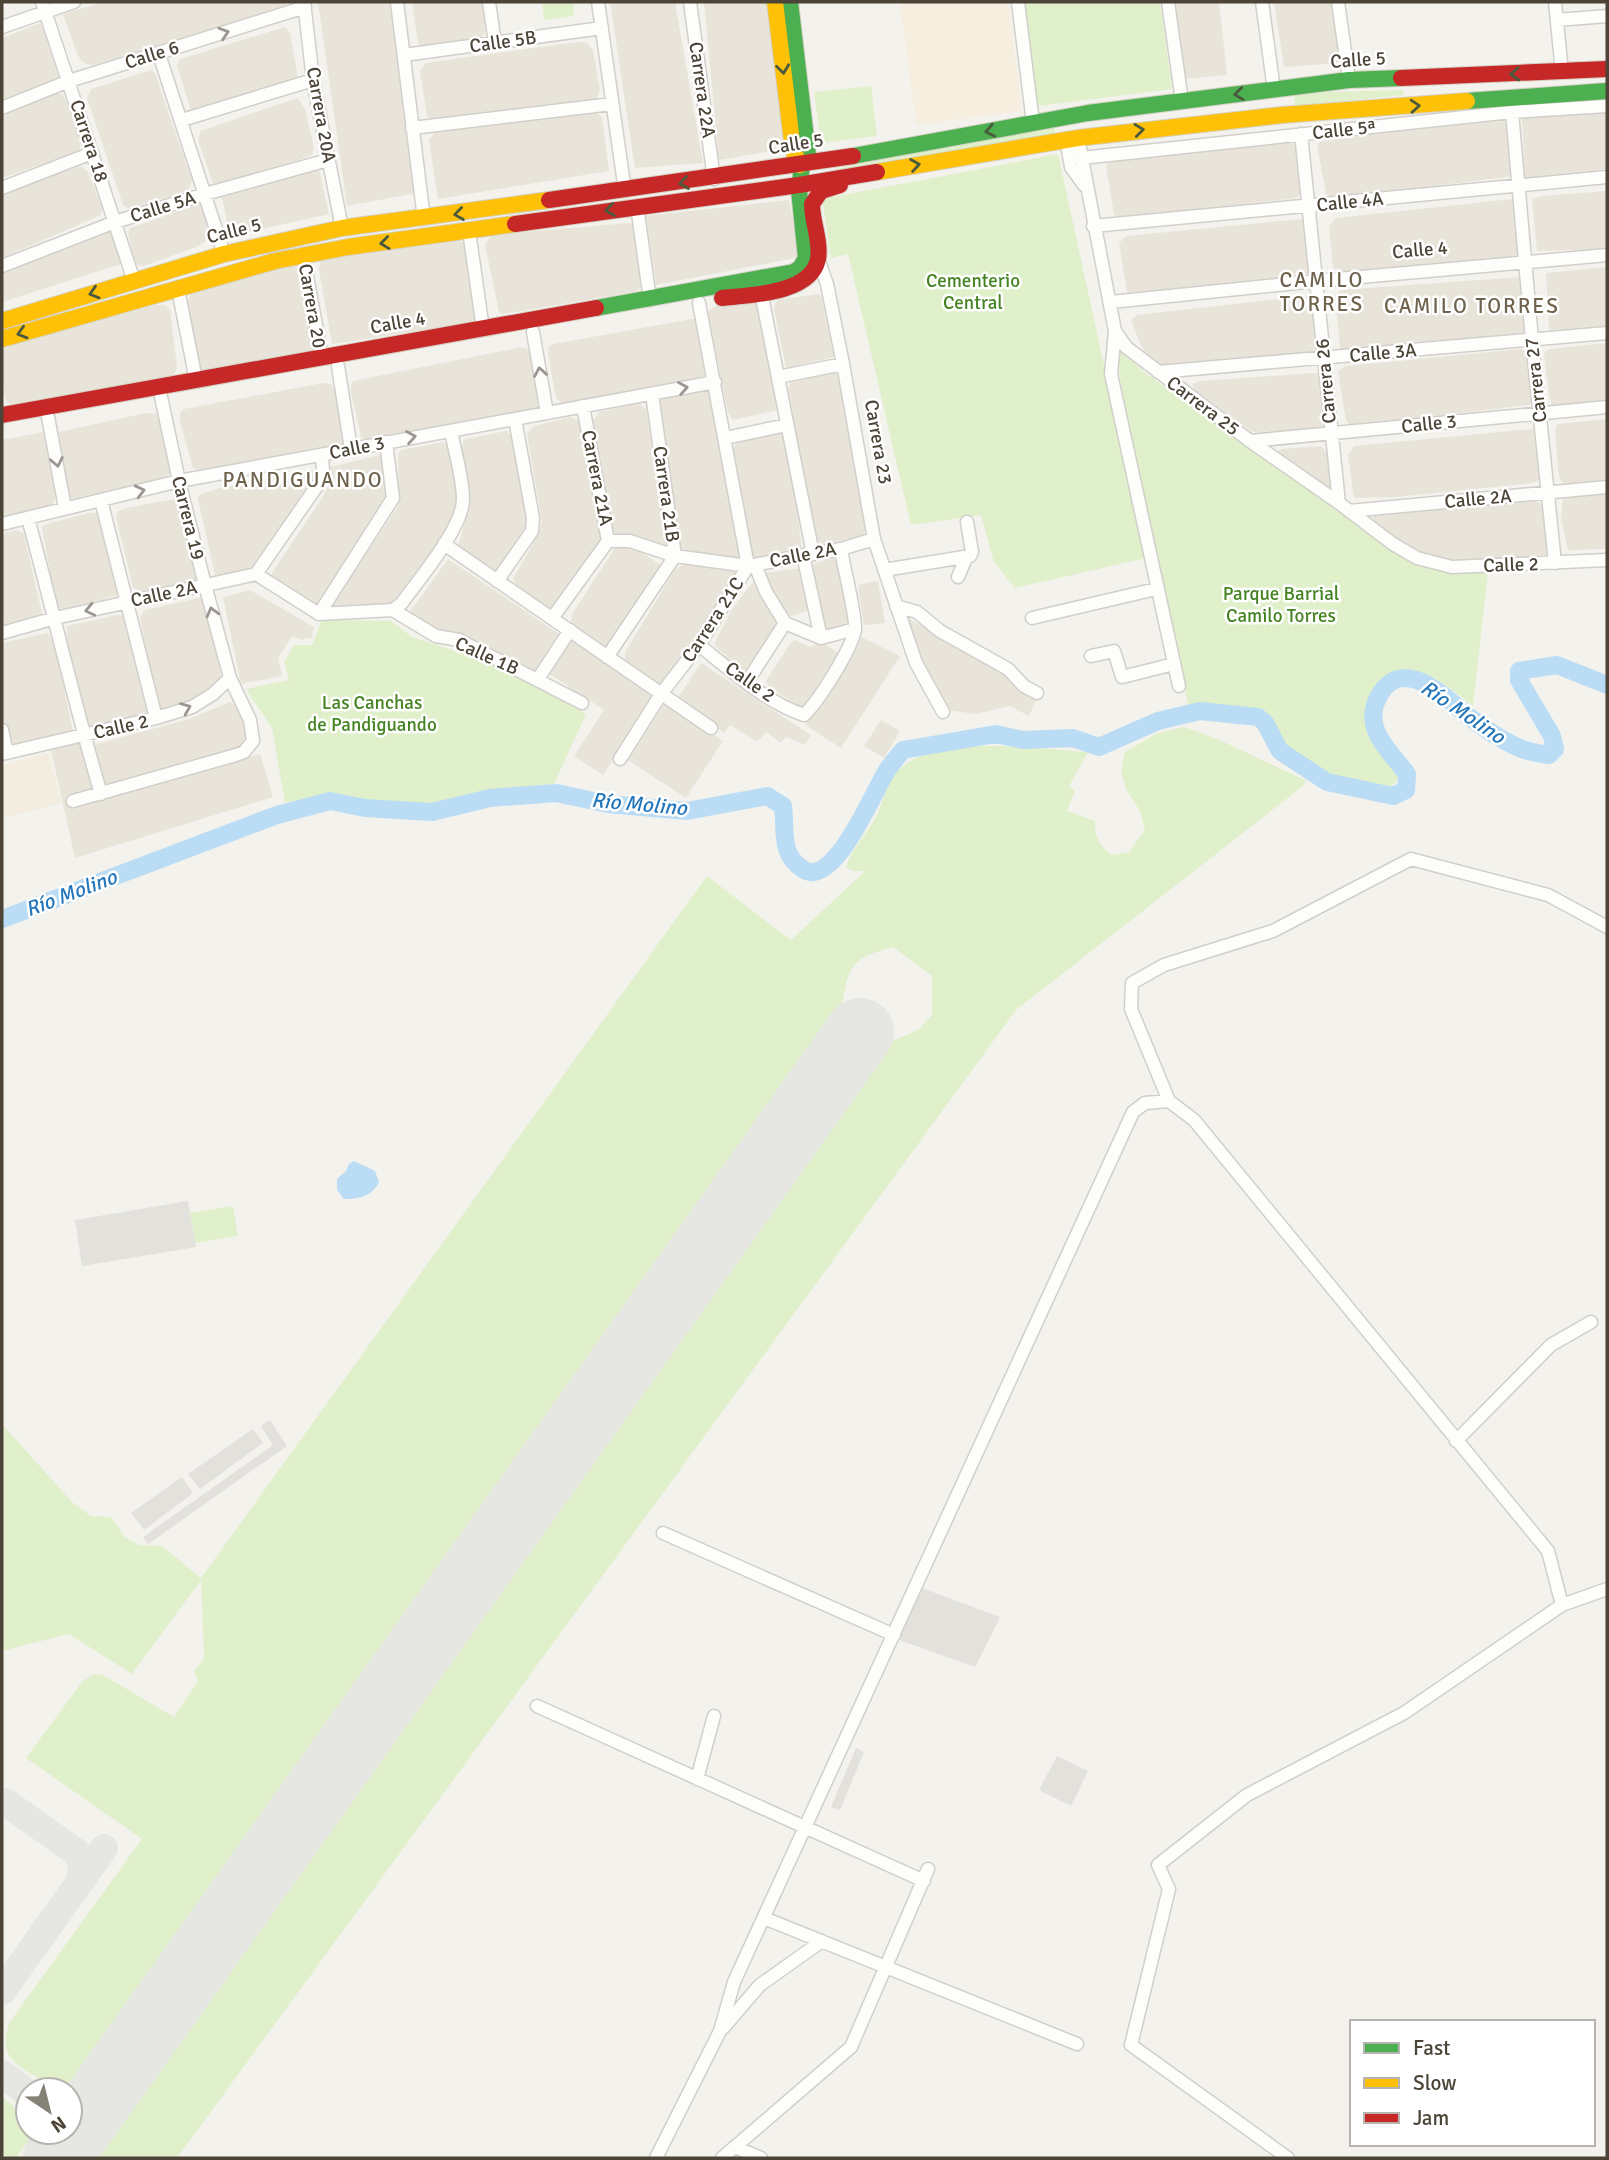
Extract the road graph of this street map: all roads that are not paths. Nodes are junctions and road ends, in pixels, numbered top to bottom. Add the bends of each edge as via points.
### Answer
1 (74, 2) edge
2 (397, 2) edge
3 (489, 2) edge
4 (598, 2) edge
5 (690, 2) edge
6 (775, 2) edge
7 (790, 2) edge
8 (1018, 2) edge
9 (1168, 2) edge
10 (1262, 2) edge
11 (1338, 2) edge
12 (1555, 2) edge
13 (304, 4) edge
14 (43, 6) edge
15 (1607, 16) edge
16 (1557, 20) junction
17 (2, 27) edge
18 (602, 27) junction
19 (495, 43) junction
20 (159, 54) junction
21 (404, 55) junction
22 (1607, 69) edge
23 (1562, 72) junction
24 (313, 80) junction
25 (1349, 80) junction
26 (69, 81) junction
27 (1278, 89) junction
28 (1607, 91) edge
29 (1174, 102) junction
30 (612, 104) junction
31 (1607, 106) edge
32 (2, 108) edge
33 (1088, 113) junction
34 (1512, 113) junction
35 (1282, 116) junction
36 (182, 120) junction
37 (1033, 123) junction
38 (1169, 127) junction
39 (412, 128) junction
40 (1301, 134) junction
41 (1072, 139) junction
42 (92, 153) junction
43 (1081, 158) junction
44 (328, 160) junction
45 (800, 165) junction
46 (868, 172) junction
47 (1607, 177) edge
48 (714, 179) junction
49 (1517, 184) junction
50 (799, 185) junction
51 (2, 188) edge
52 (1087, 188) junction
53 (625, 191) junction
54 (821, 191) joint
55 (205, 194) junction
56 (583, 197) junction
57 (637, 206) junction
58 (1308, 207) junction
59 (424, 219) junction
60 (545, 220) junction
61 (115, 222) junction
62 (1093, 226) junction
63 (342, 228) junction
64 (469, 231) junction
65 (224, 254) junction
66 (303, 254) junction
67 (1607, 255) edge
68 (818, 259) junction
69 (1524, 261) junction
70 (2, 267) edge
71 (174, 269) junction
72 (225, 276) junction
73 (800, 276) junction
74 (134, 281) junction
75 (1316, 281) junction
76 (827, 284) junction
77 (178, 289) junction
78 (761, 292) junction
79 (650, 300) junction
80 (1111, 302) junction
81 (699, 303) junction
82 (619, 305) junction
83 (2, 321) edge
84 (596, 321) junction
85 (483, 329) junction
86 (1115, 331) junction
87 (533, 332) junction
88 (1607, 333) edge
89 (2, 339) edge
90 (1532, 340) junction
91 (321, 358) junction
92 (1324, 358) junction
93 (844, 363) junction
94 (338, 366) junction
95 (271, 372) junction
96 (1158, 372) junction
97 (778, 377) junction
98 (196, 380) junction
99 (715, 382) junction
100 (652, 394) junction
101 (161, 397) junction
102 (583, 406) junction
103 (1607, 407) edge
104 (547, 413) junction
105 (1539, 413) junction
106 (2, 415) edge
107 (48, 417) junction
108 (515, 419) junction
109 (2, 425) edge
110 (788, 425) junction
111 (451, 430) junction
112 (1331, 434) junction
113 (725, 438) junction
114 (1250, 441) junction
115 (386, 442) junction
116 (351, 449) junction
117 (322, 455) junction
118 (179, 481) junction
119 (1607, 487) edge
120 (1547, 492) junction
121 (101, 500) junction
122 (1344, 507) junction
123 (65, 508) junction
124 (28, 518) junction
125 (967, 522) dead end
126 (2, 524) edge
127 (874, 539) junction
128 (608, 541) junction
129 (444, 544) junction
130 (841, 549) junction
131 (808, 554) junction
132 (675, 556) junction
133 (966, 558) junction
134 (1416, 558) joint
135 (1607, 560) edge
136 (1555, 564) junction
137 (752, 565) junction
138 (884, 570) junction
139 (256, 574) junction
140 (958, 577) dead end
141 (498, 581) junction
142 (205, 585) junction
143 (1156, 589) junction
144 (127, 601) junction
145 (896, 606) junction
146 (393, 610) junction
147 (318, 614) junction
148 (553, 617) junction
149 (55, 618) junction
150 (1032, 618) dead end
151 (785, 624) junction
152 (855, 629) junction
153 (570, 630) junction
154 (2, 633) edge
155 (821, 638) junction
156 (699, 645) junction
157 (1091, 656) dead end
158 (607, 657) junction
159 (1174, 664) junction
160 (230, 678) junction
161 (538, 679) junction
162 (747, 682) junction
163 (1179, 686) dead end
164 (1037, 693) dead end
165 (662, 694) junction
166 (582, 703) dead end
167 (943, 712) dead end
168 (156, 718) junction
169 (711, 728) dead end
170 (2, 730) edge
171 (83, 736) junction
172 (4, 753) edge
173 (620, 759) dead end
174 (101, 794) junction
175 (73, 801) dead end
176 (1607, 928) edge
177 (1169, 1101) junction
178 (1591, 1322) dead end
179 (1456, 1441) junction
180 (663, 1533) dead end
181 (1607, 1589) edge
182 (1562, 1605) junction
183 (894, 1634) junction
184 (537, 1706) dead end
185 (714, 1716) dead end
186 (697, 1779) junction
187 (805, 1828) junction
188 (764, 1917) junction
189 (822, 1941) junction
190 (887, 1968) junction
191 (720, 2031) junction
192 (1077, 2044) dead end
193 (735, 2147) junction
194 (656, 2158) edge
195 (722, 2158) edge
196 (761, 2158) edge
197 (1288, 2158) edge

1 - 14 street
2 - 21 street
3 - 19 street
4 - 18 street
5 - 48 street, Carrera 22A
6 -> 45 main road via 793,150
7 - 45 main road via 807,155
8 - 37 street
9 - 29 street
10 - 27 street
11 - 25 street
12 - 16 street
20 -> 13 street, Calle 6
13 - 24 street, Carrera 20A
14 - 17 street
14 - 26 street, Carrera 18
15 - 16 street
16 - 23 street
18 - 19 street, Calle 5B
18 - 30 street
19 - 21 street, Calle 5B
20 - 26 street, Calle 6
20 - 36 street
21 - 39 street
22 - 23 main road, Calle 5
23 -> 25 main road, Calle 5
24 - 36 street
24 - 44 street, Carrera 20A
25 - 27 main road, Calle 5
26 - 32 street, Calle 6
26 - 42 street, Carrera 18
27 -> 29 main road, Calle 5
27 - 35 main road via 1289,102
35 -> 28 main road, Calle 5
29 - 33 main road, Calle 5
29 - 38 main road via 1161,109
30 - 39 street
30 - 53 street
31 - 34 street, Calle 5ª
33 - 37 main road, Calle 5
33 - 41 main road via 1064,123 1062,130
34 - 40 street, Calle 5ª
34 - 49 street, Carrera 27
35 - 38 main road, Calle 5
36 - 55 street
37 -> 45 main road, Calle 5
41 -> 38 main road, Calle 5
39 - 59 street
40 - 43 street, Calle 5ª
40 - 58 street, Carrera 26
41 - 43 street
46 -> 41 main road, Calle 5
41 - 52 street via 1071,167
42 - 51 street
42 - 61 street, Carrera 18
43 - 52 street
44 - 55 street, Calle 5A
44 - 63 street, Carrera 20A
45 - 48 main road, Calle 5
45 - 50 main road
46 - 50 main road, Calle 5
46 - 54 main road, Calle 5
47 - 49 street, Calle 4A
48 -> 53 main road, Calle 5
49 - 58 street, Calle 4A
49 - 69 street, Carrera 27
50 - 57 main road, Calle 5
50 - 73 main road via 806,250
52 - 62 street
53 - 56 main road, Calle 5
54 - 68 main road, Carrera 23 via 811,209
55 - 61 street, Calle 5A
55 - 65 street
56 -> 59 main road, Calle 5
56 - 60 main road
57 -> 60 main road, Calle 5
57 - 79 street
58 - 62 street, Calle 4A
58 - 75 street, Carrera 26
59 - 63 main road, Calle 5
60 - 64 main road, Calle 5
61 - 70 street, Calle 5A
61 - 74 street, Carrera 18
62 - 80 street
63 - 65 main road, Calle 5
64 -> 66 main road, Calle 5
64 - 85 street
65 - 71 main road, Calle 5
66 - 72 main road, Calle 5
66 - 91 street, Carrera 20
67 - 69 street, Calle 4
68 - 73 main road via 813,273
68 - 76 street, Carrera 23
69 - 75 street, Calle 4
69 - 90 street, Carrera 27
71 - 72 main road
71 - 74 main road, Calle 5
72 - 77 main road, Calle 5
73 - 76 street
73 - 78 main road, Calle 4
73 - 79 main road, Calle 4 via 785,274
74 -> 83 main road, Calle 5
75 - 80 street, Calle 4
75 - 92 street, Carrera 26
76 - 93 street, Carrera 23
77 -> 89 main road, Calle 5
77 - 98 street
78 - 81 main road, Calle 4
78 - 97 street
79 - 82 main road, Calle 4
80 - 86 street
81 - 84 main road, Calle 4
81 - 99 street, Carrera 21C
82 - 84 main road
82 - 85 main road, Calle 4
84 - 87 main road, Calle 4
85 - 91 main road, Calle 4
86 - 96 street, Carrera 25 via 1126,347
86 - 143 street via 1111,374
87 - 94 main road, Calle 4
104 -> 87 street
88 - 90 street, Calle 3A
90 - 92 street, Calle 3A
90 - 105 street, Carrera 27
91 - 95 main road, Calle 4
92 - 96 street, Calle 3A
92 - 112 street, Carrera 26
93 - 97 street
93 - 127 street, Carrera 23
94 - 95 main road, Calle 4
94 - 116 street, Carrera 20
95 - 98 main road, Calle 4
95 - 101 main road, Calle 4
96 - 114 street, Carrera 25
97 - 110 street
98 - 106 main road, Calle 4
100 -> 99 street, Calle 3
99 - 113 street, Carrera 21C
100 - 102 street, Calle 3
100 - 132 street, Carrera 21B
101 - 107 main road, Calle 4
101 - 118 street, Carrera 19
102 - 104 street, Calle 3
102 - 128 street, Carrera 21A
103 - 105 street, Calle 3
104 - 108 street, Calle 3
105 - 112 street, Calle 3
105 - 120 street, Carrera 27
107 - 109 main road, Calle 4
107 -> 123 street
108 - 111 street, Calle 3
108 - 141 street via 532,531
110 - 113 street
110 - 131 street
115 -> 111 street, Calle 3
111 - 129 street via 463,498 462,510
112 - 114 street, Calle 3
112 - 122 street, Carrera 26
113 - 137 street, Carrera 21C
114 - 122 street, Carrera 25
115 - 116 street, Calle 3
115 - 147 street via 393,498
116 - 117 street, Calle 3
117 - 118 street, Calle 3
117 - 139 street via 319,482
121 -> 118 street, Calle 3
118 - 142 street, Carrera 19
119 - 120 street, Calle 2A
120 - 122 street, Calle 2A
120 - 136 street, Carrera 27
121 - 123 street, Calle 3
121 - 144 street
122 - 134 street, Carrera 25
123 - 124 street, Calle 3
124 - 126 street, Calle 3
124 - 149 street
125 - 133 street via 972,552
127 - 130 street, Calle 2A
127 - 138 street, Carrera 23
128 - 132 street, Calle 2A via 629,541
128 - 148 street, Carrera 21A
129 - 141 street
129 - 146 street
130 - 131 street, Calle 2A
130 - 152 street
131 - 137 street, Calle 2A
131 - 155 street
132 - 137 street, Calle 2A
132 - 158 street, Carrera 21B
133 - 138 street
133 - 140 street
134 - 136 street, Calle 2 via 1452,567
135 - 136 street, Calle 2
137 - 151 street
137 - 156 street, Carrera 21C
138 - 145 street, Carrera 23
139 - 142 street, Calle 2A
139 - 147 street
141 - 148 street
142 - 144 street, Calle 2A
160 -> 142 street, Carrera 19
143 - 150 street
143 - 159 street
144 -> 149 street, Calle 2A
144 - 168 street
145 - 164 street via 917,612 940,631 1008,669
145 - 167 street, Carrera 23 via 916,663
146 - 147 street
146 - 161 street, Calle 1B via 436,636 459,640
148 - 153 street
149 - 154 street, Calle 2A
149 - 171 street
151 - 155 street
151 - 162 street
152 - 155 street
152 - 162 street, Calle 2 via 846,652 803,715
153 - 158 street
153 - 161 street
156 - 162 street, Calle 2
156 - 165 street, Carrera 21C
157 - 159 street via 1114,651 1122,677
158 - 165 street
159 - 163 street
168 -> 160 street, Calle 2 via 192,707
160 - 174 street, Carrera 19 via 250,720 250,746 236,755
161 - 166 street, Calle 1B
165 - 169 street
165 - 173 street, Carrera 21C
168 - 171 street, Calle 2
170 - 172 street
171 - 172 street, Calle 2
171 - 174 street
174 - 175 street
176 - 177 street via 1548,895 1411,859 1273,931 1164,965 1132,983 1131,1009
177 - 179 street via 1194,1120
177 - 183 street via 1145,1103 1133,1112
178 - 179 street via 1551,1345
179 - 182 street via 1548,1551
180 - 183 street
181 - 182 street
182 - 197 street via 1404,1713 1247,1795 1158,1865 1169,1889 1131,2045
183 - 187 street
184 - 186 street
185 - 186 street
186 - 187 street
187 - 188 street
187 - 190 street via 926,1875
188 - 189 street
188 - 191 street via 734,1982
189 - 190 street
189 - 191 street via 760,1985
190 - 192 street
190 - 193 street via 851,2047
191 - 194 street
193 - 195 street
193 - 196 street

